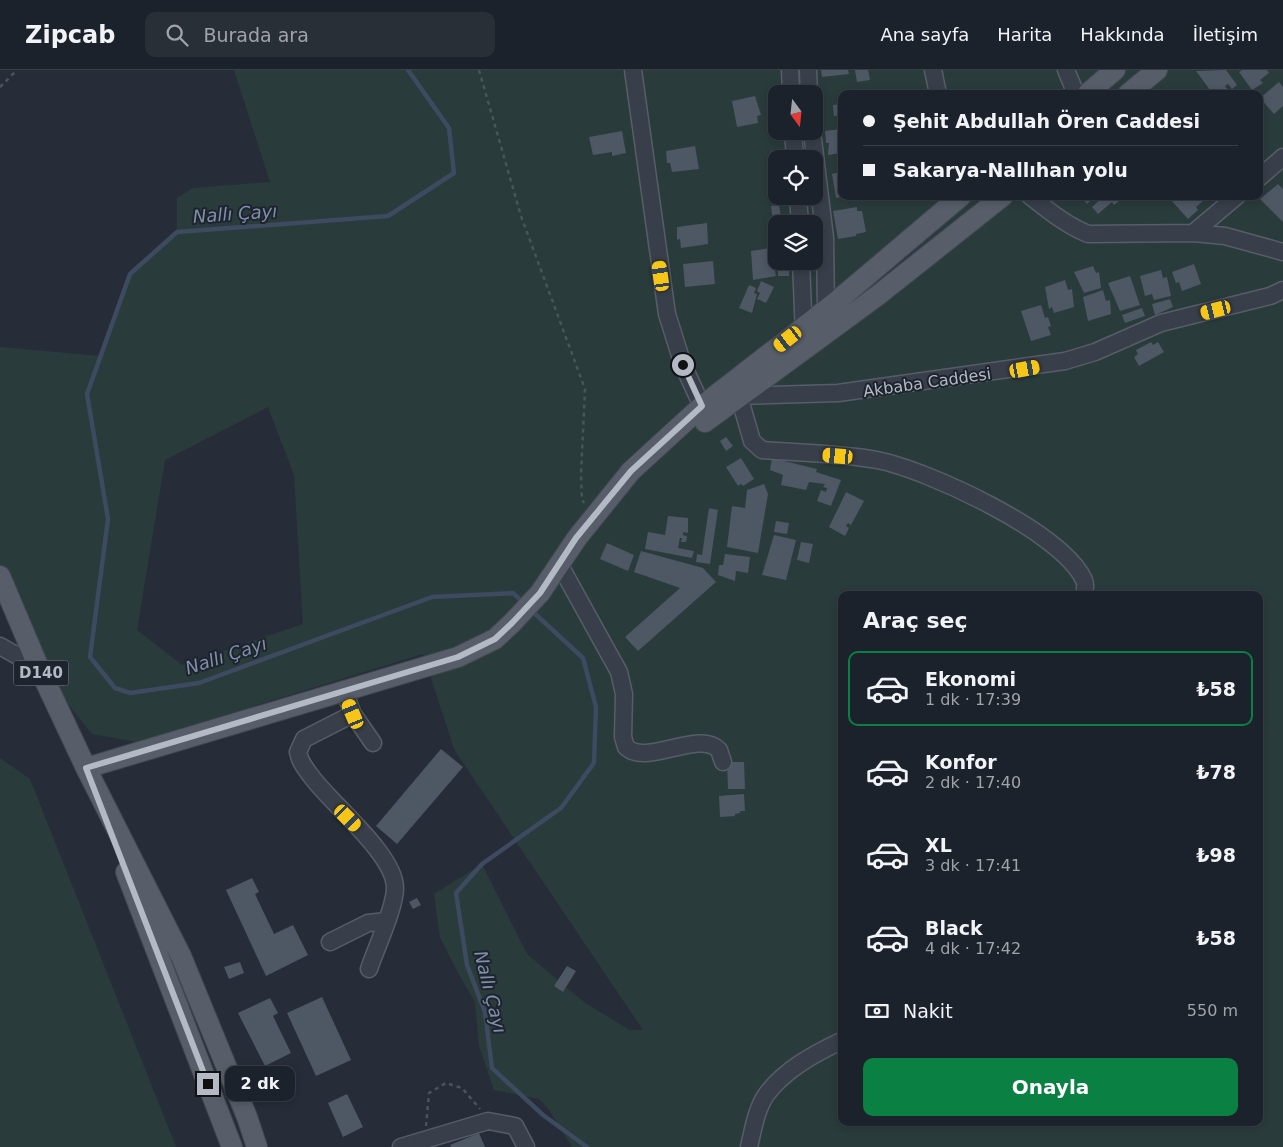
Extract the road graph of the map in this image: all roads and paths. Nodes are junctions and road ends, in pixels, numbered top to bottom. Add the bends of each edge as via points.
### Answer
1 (17, 70) edge
2 (479, 70) edge
3 (633, 70) edge
4 (790, 70) edge
5 (808, 70) edge
6 (934, 70) edge
7 (1066, 70) edge
8 (1115, 70) edge
9 (1157, 70) edge
10 (791, 85) edge
11 (809, 85) edge
12 (0, 87) edge
13 (937, 90) edge
14 (1074, 90) edge
15 (1092, 90) edge
16 (1133, 90) edge
17 (813, 140) edge
18 (1283, 157) edge
19 (1263, 174) edge
20 (955, 200) edge
21 (998, 200) edge
22 (1035, 200) edge
23 (1232, 200) edge
24 (1193, 233) junction
25 (1283, 252) edge
26 (801, 270) edge
27 (1283, 290) edge
28 (826, 309) junction
29 (830, 329) junction
30 (804, 337) junction
31 (738, 396) junction
32 (702, 406) junction
33 (594, 517) junction
34 (562, 569) junction
35 (0, 576) edge
36 (1084, 591) edge
37 (540, 593) junction
38 (0, 646) edge
39 (39, 668) junction
40 (344, 691) junction
41 (353, 714) junction
42 (373, 743) dead end
43 (723, 762) dead end
44 (86, 768) junction
45 (386, 921) junction
46 (330, 942) dead end
47 (369, 969) dead end
48 (838, 1043) edge
49 (488, 1121) junction
50 (425, 1138) junction
51 (232, 1147) edge
52 (257, 1147) edge
53 (401, 1147) edge
54 (526, 1147) edge
55 (749, 1147) edge

1 - 12 path
2 - 33 path via 521,216 585,389 582,499
3 - 32 street via 666,314 683,365
4 - 10 street
5 - 11 street
6 - 13 street
7 - 14 street
8 - 15 main road
9 - 16 main road
17 - 28 street via 825,238
18 - 19 street
20 - 28 main road
21 - 29 main road
22 - 24 street via 1055,216 1088,234
23 - 24 street
24 - 25 street via 1225,236
26 - 30 street
27 - 31 street, Akbaba Caddesi via 1162,323 1065,362 838,394
28 - 29 street
28 - 30 main road
29 - 30 main road
30 - 31 main road
30 - 32 main road
31 - 34 main road via 651,470
31 - 36 street via 752,441 762,450 876,460 916,470 976,497 1048,541 1075,566 1085,582
32 - 33 main road via 631,471
33 - 37 main road via 576,538
34 - 37 main road
34 - 43 street via 618,672 624,694 626,746 637,753 707,743 719,750
35 - 39 main road, D140
37 - 40 main road via 495,639 458,657
38 - 39 street
39 - 44 main road, D140
40 - 41 street
40 - 44 main road
41 - 42 street
41 - 45 street via 304,739 298,752 301,762 322,791 362,831 391,870 394,895
44 - 51 main road, D140
44 - 52 main road, D140 via 182,956
45 - 46 street via 368,923
45 - 47 street
48 - 55 street via 788,1073 766,1096
49 - 50 street
49 - 50 path via 462,1088 446,1083 429,1093
49 - 54 street via 515,1126
50 - 53 street

